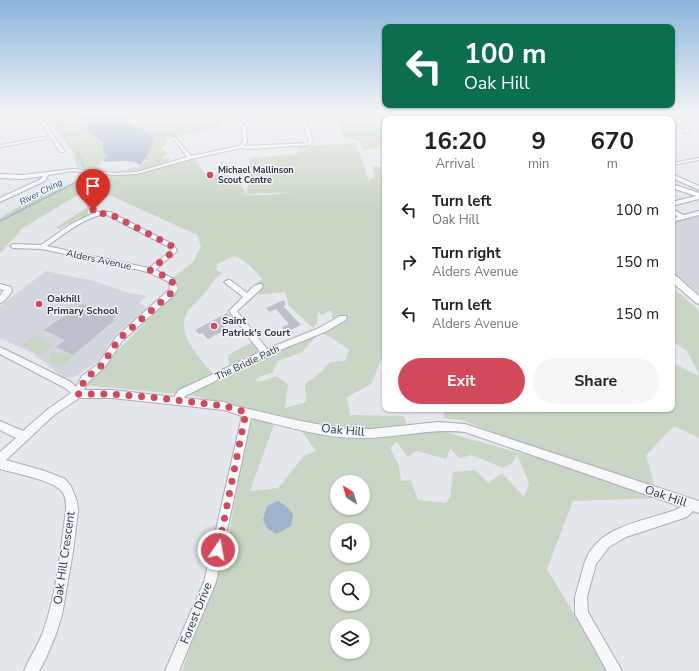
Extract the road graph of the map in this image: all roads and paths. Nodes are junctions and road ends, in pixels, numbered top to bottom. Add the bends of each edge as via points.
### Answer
1 (19, 144) edge
2 (58, 144) edge
3 (180, 144) edge
4 (244, 144) edge
5 (304, 144) edge
6 (0, 146) edge
7 (241, 147) junction
8 (62, 151) dead end
9 (190, 158) junction
10 (699, 159) edge
11 (675, 163) edge
12 (46, 174) junction
13 (0, 176) edge
14 (675, 178) edge
15 (675, 187) edge
16 (698, 193) edge
17 (104, 195) dead end
18 (0, 200) edge
19 (675, 202) edge
20 (675, 213) edge
21 (699, 213) edge
22 (95, 214) junction
23 (683, 217) junction
24 (675, 219) edge
25 (13, 246) dead end
26 (42, 247) junction
27 (150, 270) junction
28 (675, 280) edge
29 (228, 282) dead end
30 (0, 286) edge
31 (259, 286) dead end
32 (249, 296) junction
33 (0, 300) edge
34 (699, 302) edge
35 (343, 318) dead end
36 (0, 350) edge
37 (265, 352) junction
38 (78, 394) junction
39 (176, 401) junction
40 (246, 412) junction
41 (0, 425) edge
42 (23, 436) junction
43 (0, 459) edge
44 (0, 464) edge
45 (694, 505) edge
46 (31, 671) edge
47 (172, 671) edge
48 (615, 671) edge

1 - 6 street
2 - 8 street
3 - 9 street
4 - 7 street
5 - 7 street
7 - 9 street
9 - 12 street via 131,174 74,170
10 - 11 street
12 - 13 street
12 - 18 street via 43,180
14 - 16 street
15 - 16 main road
16 - 19 street
17 - 22 street via 91,205
20 - 23 street
21 - 23 street
22 - 26 street
22 - 27 street via 108,213 172,246 174,251
23 - 24 street
25 - 26 street, Alders Avenue
26 - 27 street, Alders Avenue
27 - 38 street, Alders Avenue via 172,281 174,289 119,339 102,365 85,379
28 - 34 main road
29 - 32 street via 243,295
30 - 33 street via 8,289
31 - 32 street
32 - 37 street via 233,311
35 - 37 street, The Bridle Path via 322,330
36 - 38 street via 68,384
37 - 39 street, The Bridle Path via 182,393
38 - 39 street, Oak Hill via 112,394
38 - 42 street via 51,412
39 - 40 street, Oak Hill via 224,406
40 - 45 street, Oak Hill via 334,432 359,434 437,425 464,428
40 - 47 street, Forest Drive via 210,582
41 - 42 street
42 - 43 street
44 - 46 street, Oak Hill Crescent via 58,481 67,488 71,498 72,511 56,613 49,636
45 - 48 street via 684,512 623,532 605,543 591,561 580,597 582,614

